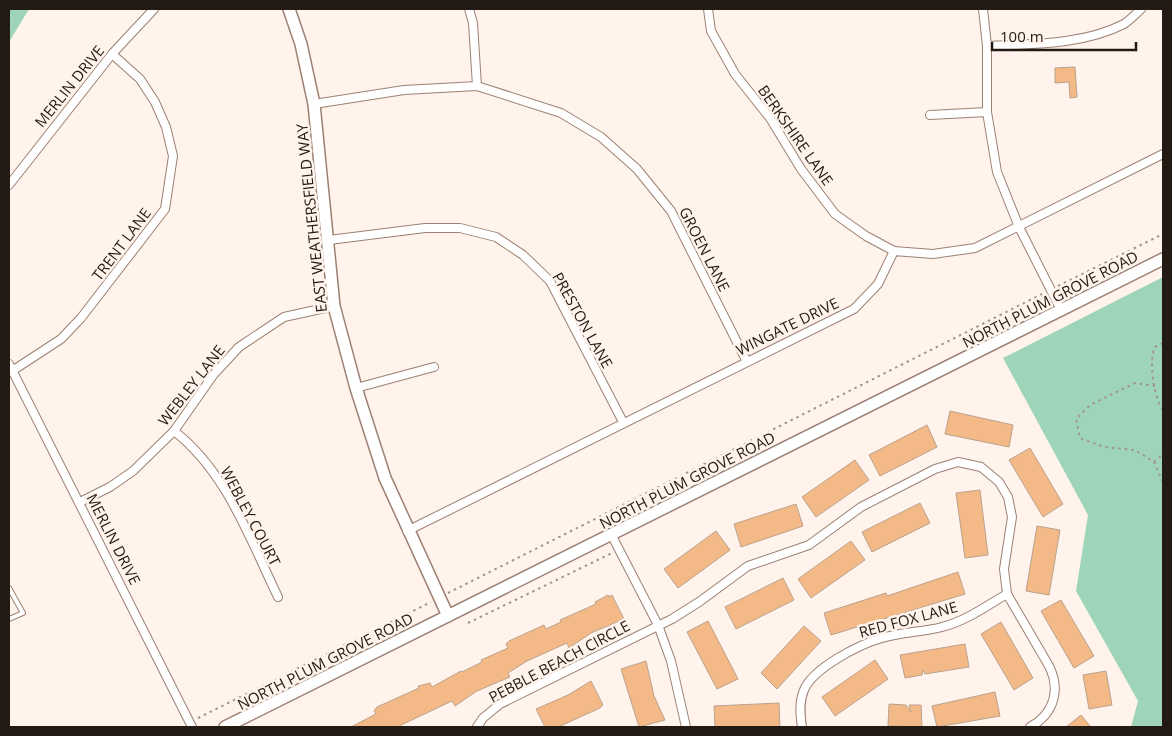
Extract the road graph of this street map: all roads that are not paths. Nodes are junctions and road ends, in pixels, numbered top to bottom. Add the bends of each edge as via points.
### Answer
1 (154, 9) edge
2 (289, 9) edge
3 (469, 9) edge
4 (708, 9) edge
5 (983, 9) edge
6 (1141, 9) edge
7 (987, 46) junction
8 (112, 54) junction
9 (477, 86) junction
10 (314, 104) junction
11 (987, 112) junction
12 (930, 115) dead end
13 (1163, 154) edge
14 (10, 180) edge
15 (1019, 227) junction
16 (329, 240) junction
17 (894, 251) junction
18 (1163, 259) edge
19 (334, 306) junction
20 (1061, 310) junction
21 (747, 362) junction
22 (434, 367) dead end
23 (10, 368) edge
24 (356, 388) junction
25 (622, 422) junction
26 (174, 431) junction
27 (80, 502) junction
28 (407, 531) junction
29 (612, 534) junction
30 (9, 588) edge
31 (1006, 594) junction
32 (278, 597) dead end
33 (448, 616) junction
34 (9, 619) edge
35 (658, 625) junction
36 (191, 725) edge
37 (225, 727) edge
38 (477, 727) edge
39 (686, 727) edge
40 (802, 727) edge
41 (1030, 727) edge

1 - 8 street, MERLIN DRIVE
2 - 10 street, EAST WEATHERSFIELD WAY via 301,44
3 - 9 street via 473,23
4 - 17 street, BERKSHIRE LANE via 711,31 735,74 770,118 801,169 835,214
5 - 7 street
6 - 7 street via 1124,23 1091,35 1049,44
7 - 11 street
8 - 14 street, MERLIN DRIVE
8 - 23 street, TRENT LANE via 140,79 166,127 173,156 165,209 61,339
9 - 10 street, GROEN LANE via 404,90
9 - 21 street, GROEN LANE via 561,113 601,137 637,169 672,211
10 - 16 street, EAST WEATHERSFIELD WAY
11 - 12 street
11 - 15 street via 997,172
13 - 15 street
15 - 17 street via 975,248 933,254
15 - 20 street
16 - 19 street, EAST WEATHERSFIELD WAY
16 - 25 street, PRESTON LANE via 425,228 460,228 496,237 524,255 550,281
17 - 21 street, WINGATE DRIVE via 878,284 854,309
18 - 20 street, NORTH PLUM GROVE ROAD
19 - 24 street, EAST WEATHERSFIELD WAY
19 - 26 street, WEBLEY LANE via 284,317 239,347 214,374
20 - 29 street, NORTH PLUM GROVE ROAD
21 - 25 street, WINGATE DRIVE
22 - 24 street
23 - 27 street, MERLIN DRIVE
24 - 28 street, EAST WEATHERSFIELD WAY via 385,478
25 - 28 street, WINGATE DRIVE
26 - 27 street, WEBLEY LANE via 133,472 110,488
26 - 32 street, WEBLEY COURT via 194,446 224,488
27 - 36 street, MERLIN DRIVE
28 - 33 street, EAST WEATHERSFIELD WAY
29 - 33 street, NORTH PLUM GROVE ROAD
29 - 35 street
30 - 34 lane via 23,613
31 - 35 street, PEBBLE BEACH CIRCLE via 1004,569 1012,517 1008,497 999,482 981,467 958,462 935,469 861,507 809,545 748,566 699,602
31 - 40 street, RED FOX LANE via 960,621 882,638 854,648 820,672 805,688 800,710
31 - 41 street via 1054,676 1056,687 1051,708 1045,717
33 - 37 street, NORTH PLUM GROVE ROAD
35 - 38 street, PEBBLE BEACH CIRCLE via 500,704
35 - 39 street via 671,661

